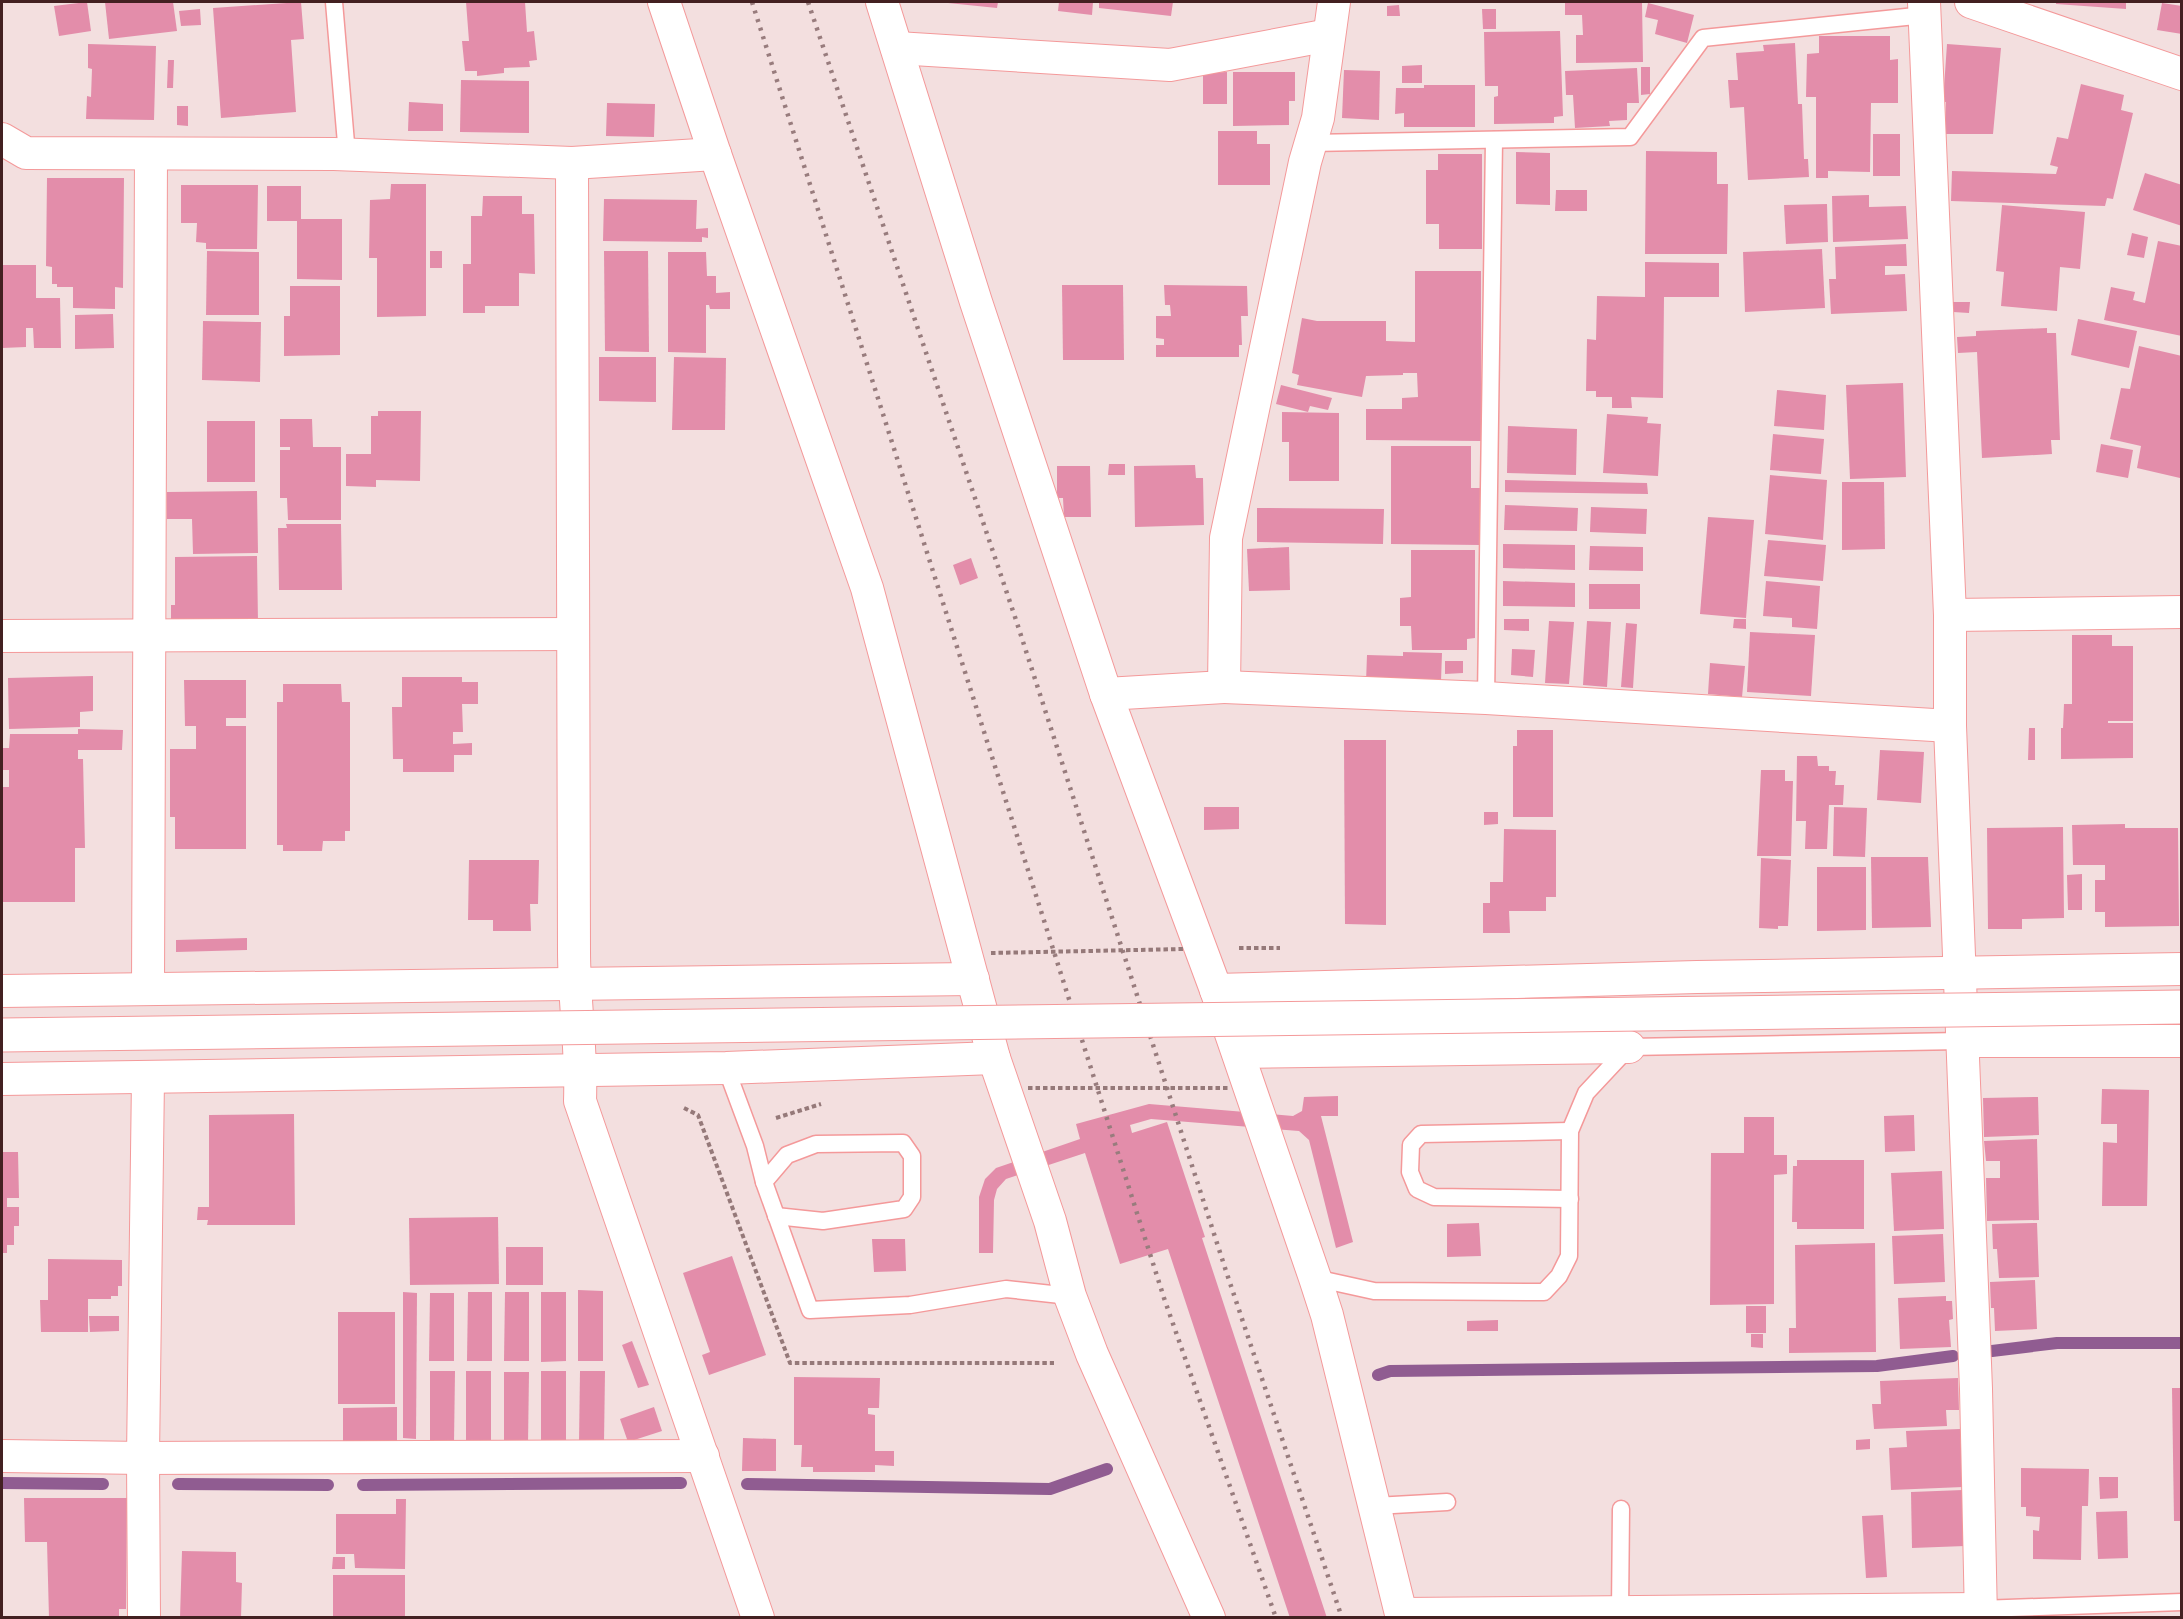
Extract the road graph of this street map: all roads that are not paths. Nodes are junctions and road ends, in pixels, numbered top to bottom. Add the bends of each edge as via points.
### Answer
1 (334, 2) edge
2 (664, 2) edge
3 (882, 2) edge
4 (1334, 2) edge
5 (1971, 2) edge
6 (1924, 8) edge
7 (1329, 35) junction
8 (897, 48) junction
9 (2181, 74) edge
10 (2, 139) edge
11 (1494, 140) junction
12 (1311, 143) junction
13 (151, 154) junction
14 (715, 154) junction
15 (347, 155) junction
16 (572, 163) junction
17 (2181, 612) edge
18 (1950, 615) junction
19 (573, 634) junction
20 (150, 635) junction
21 (2, 636) edge
22 (1224, 687) junction
23 (1106, 694) junction
24 (1486, 698) junction
25 (1950, 726) junction
26 (2181, 969) edge
27 (1959, 972) junction
28 (973, 979) junction
29 (574, 985) junction
30 (148, 989) junction
31 (1216, 990) junction
32 (2, 991) edge
33 (2181, 1007) edge
34 (2, 1035) edge
35 (1961, 1041) junction
36 (2181, 1041) edge
37 (1629, 1047) junction
38 (1238, 1052) junction
39 (994, 1058) junction
40 (726, 1068) junction
41 (581, 1071) junction
42 (148, 1077) junction
43 (2, 1079) edge
44 (1570, 1131) junction
45 (764, 1182) junction
46 (1570, 1199) junction
47 (776, 1216) junction
48 (1315, 1278) junction
49 (1070, 1296) junction
50 (2, 1456) edge
51 (702, 1456) junction
52 (143, 1458) junction
53 (1447, 1502) dead end
54 (1375, 1506) junction
55 (1621, 1509) dead end
56 (2181, 1602) edge
57 (1620, 1612) junction
58 (1980, 1613) edge
59 (1402, 1616) edge
60 (144, 1617) edge
61 (758, 1617) edge
62 (1209, 1617) edge

1 - 15 lane
2 - 14 street
3 - 8 street
4 - 7 street
5 - 9 street
6 - 11 lane via 1703,38 1630,137
6 - 18 street
7 - 8 street via 1170,65
7 - 12 street
8 - 23 street via 976,302
10 - 13 street via 26,153
11 - 12 lane
11 - 24 lane
12 - 22 street via 1226,538
13 - 15 street
13 - 20 street
14 - 16 street
14 - 28 street via 867,588
15 - 16 street
16 - 19 street
17 - 18 street
18 - 25 street
19 - 20 street
19 - 29 street
20 - 21 street
20 - 30 street
22 - 23 street
22 - 24 street
23 - 31 street
24 - 25 street
25 - 27 street
26 - 27 street
27 - 31 street
27 - 35 street
28 - 29 street
28 - 39 street
29 - 30 street
29 - 41 street
30 - 32 street
31 - 38 street
33 - 34 street, bridge
35 - 36 street
35 - 37 lane
35 - 58 street via 1976,1389
37 - 38 street
37 - 44 lane via 1586,1093
38 - 48 street
39 - 40 street
39 - 49 street via 1050,1221
40 - 41 street
40 - 45 lane
41 - 42 street
41 - 51 street via 580,1101
42 - 43 street
42 - 52 street
44 - 46 lane
44 - 46 lane via 1422,1134 1411,1145 1410,1172 1417,1189 1434,1197
45 - 47 lane
45 - 47 lane via 788,1155 816,1144 903,1143 912,1156 912,1197 904,1209 823,1221
46 - 48 lane via 1569,1256 1559,1276 1544,1292 1374,1291
47 - 49 lane via 810,1310 910,1305 1006,1289
48 - 54 street
49 - 62 street
50 - 52 street
51 - 52 street
51 - 61 street
52 - 60 street
53 - 54 lane
54 - 59 street
55 - 57 lane
56 - 58 lane
57 - 58 street
57 - 59 street

